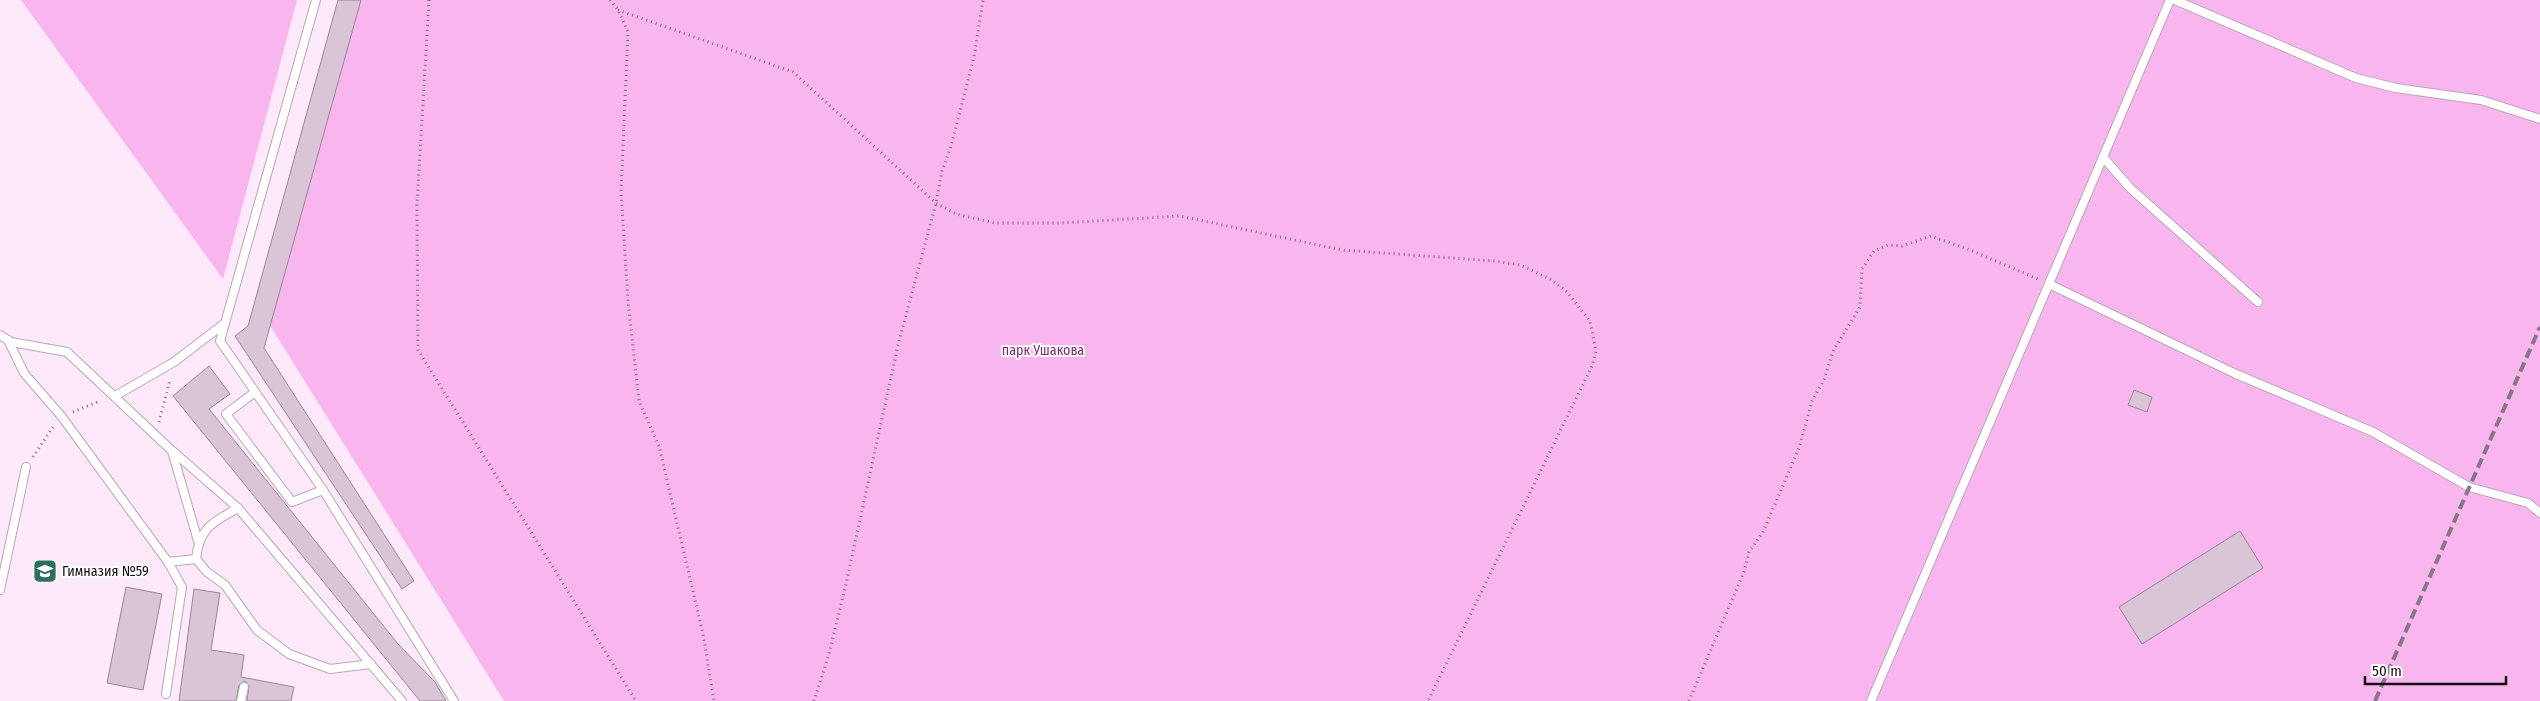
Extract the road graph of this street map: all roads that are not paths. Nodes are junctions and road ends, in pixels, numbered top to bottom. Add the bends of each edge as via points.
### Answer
1 (316, 0) edge
2 (2170, 0) edge
3 (2175, 0) edge
4 (2540, 119) edge
5 (2103, 156) junction
6 (2049, 284) junction
7 (2258, 302) dead end
8 (225, 323) junction
9 (0, 335) edge
10 (8, 340) junction
11 (255, 392) junction
12 (115, 396) junction
13 (172, 451) junction
14 (26, 467) dead end
15 (323, 490) junction
16 (238, 508) junction
17 (2540, 513) edge
18 (198, 541) junction
19 (196, 559) junction
20 (168, 562) junction
21 (0, 590) edge
22 (371, 664) junction
23 (244, 687) dead end
24 (166, 694) dead end
25 (241, 701) edge
26 (402, 701) edge
27 (454, 701) edge
28 (1871, 701) edge

1 - 8 lane
2 - 5 lane
3 - 4 lane via 2356,78 2396,88 2481,100
5 - 6 lane
5 - 7 lane via 2130,188
6 - 17 lane via 2236,374 2373,432 2469,486 2528,503
6 - 28 lane
8 - 11 lane via 220,341
8 - 12 lane via 174,362
9 - 10 lane
10 - 12 lane via 67,352
10 - 20 lane via 24,373 62,416
11 - 15 lane
11 - 15 lane via 226,414 292,502
12 - 13 lane
13 - 16 lane
13 - 18 lane
14 - 21 lane
15 - 27 lane
16 - 18 lane via 215,521
16 - 22 lane
18 - 19 lane
19 - 20 lane
19 - 22 lane via 225,586 257,630 289,654 330,669
20 - 24 lane via 182,587
22 - 26 lane
23 - 25 lane

